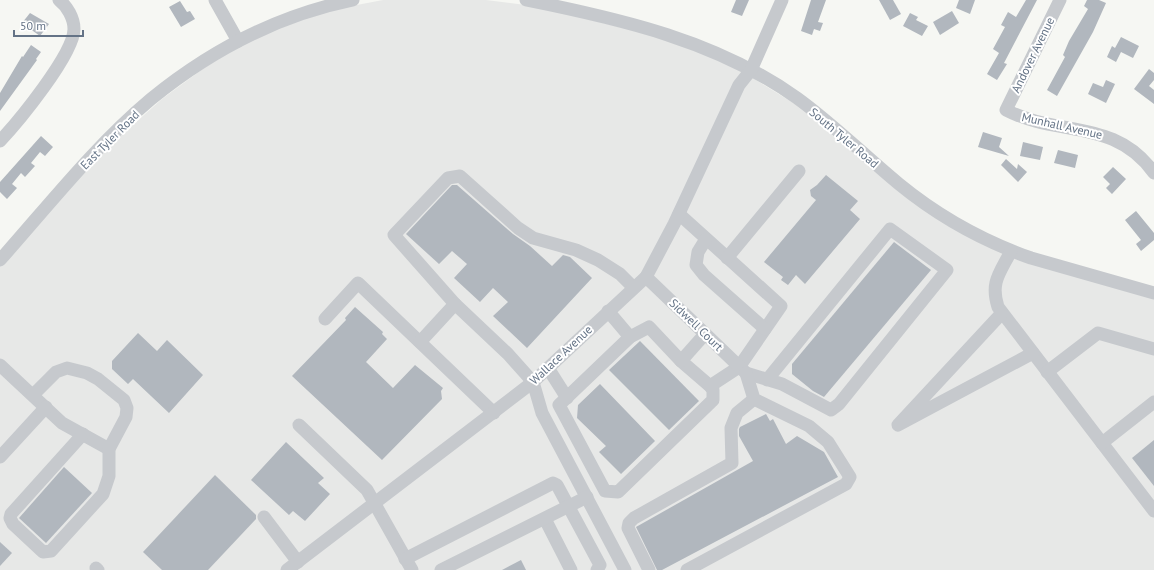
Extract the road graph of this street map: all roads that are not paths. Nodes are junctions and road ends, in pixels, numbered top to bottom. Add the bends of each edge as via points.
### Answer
1 (59, 0) edge
2 (215, 0) edge
3 (353, 0) edge
4 (526, 0) edge
5 (782, 0) edge
6 (1060, 0) edge
7 (238, 41) junction
8 (751, 70) junction
9 (1006, 110) joint
10 (0, 141) edge
11 (799, 171) dead end
12 (1154, 172) edge
13 (678, 214) junction
14 (706, 239) junction
15 (1011, 251) junction
16 (727, 258) junction
17 (0, 260) edge
18 (646, 277) junction
19 (633, 287) junction
20 (1154, 293) edge
21 (455, 304) junction
22 (608, 311) junction
23 (1002, 313) junction
24 (325, 319) dead end
25 (765, 330) junction
26 (705, 334) junction
27 (630, 336) junction
28 (420, 342) junction
29 (1154, 349) edge
30 (1033, 353) junction
31 (681, 361) junction
32 (0, 365) edge
33 (548, 368) junction
34 (742, 370) junction
35 (1047, 372) junction
36 (767, 380) junction
37 (534, 382) junction
38 (710, 386) junction
39 (33, 395) junction
40 (567, 398) junction
41 (754, 399) junction
42 (1154, 402) edge
43 (46, 407) junction
44 (494, 413) junction
45 (299, 425) dead end
46 (83, 434) junction
47 (1102, 443) junction
48 (109, 449) junction
49 (0, 457) edge
50 (587, 497) junction
51 (374, 504) junction
52 (568, 506) junction
53 (1154, 511) edge
54 (264, 517) dead end
55 (544, 519) junction
56 (298, 562) junction
57 (408, 564) edge
58 (287, 570) edge
59 (441, 570) edge
60 (571, 570) edge
61 (597, 570) edge
62 (625, 570) edge
63 (649, 570) edge
64 (687, 570) edge

1 - 10 street via 71,16 74,29 72,41 45,86 19,121
2 - 7 street
3 - 7 street via 294,17
4 - 8 street, South Tyler Road via 661,32 724,56
5 - 8 street, Wallace Avenue
6 - 9 street, Andover Avenue
7 - 17 street, East Tyler Road via 151,99 98,149
8 - 13 street, Wallace Avenue via 739,85
8 - 15 street, South Tyler Road via 798,99 927,205
9 - 12 street, Munhall Avenue via 1020,117 1103,134 1130,147
11 - 16 street
13 - 14 street
13 - 18 street, Wallace Avenue
14 - 16 street
14 - 25 street via 698,252 696,264 704,275
15 - 20 street, South Tyler Road via 1058,267
15 - 23 street via 993,293
16 - 25 street via 781,306
18 - 19 street, Wallace Avenue
18 - 26 street, Sidwell Court
19 - 21 street via 620,274 598,260 576,250 533,238 518,228 460,176 448,178 394,235
19 - 22 street, Wallace Avenue
21 - 28 street
21 - 37 street
22 - 27 street
22 - 33 street, Wallace Avenue
23 - 30 street
23 - 30 street via 898,426
24 - 28 street via 358,283
25 - 34 street
26 - 31 street
26 - 34 street, Sidwell Court
27 - 31 street via 649,327
27 - 40 street
28 - 44 street
29 - 35 street via 1098,334
30 - 35 street
31 - 38 street
32 - 39 street
33 - 37 street, Wallace Avenue
33 - 40 street
34 - 36 street
34 - 38 street
34 - 41 street
35 - 47 street
36 - 36 street via 782,384 831,410 840,404 947,270 890,229
37 - 44 street, Wallace Avenue
37 - 50 street via 542,413
38 - 40 street via 713,390 713,400 618,492 605,491 559,405
39 - 43 street
39 - 48 street via 56,372 67,368 87,373 109,386 124,400 127,408 126,417
41 - 63 street via 737,413 731,428 732,463 629,523 628,528
41 - 64 street via 809,426 828,442 850,477 846,484
42 - 47 street
43 - 46 street via 62,423
43 - 49 street
44 - 51 street, Wallace Avenue
45 - 51 street via 367,490
46 - 48 street
46 - 48 street via 11,514 13,524 43,552 52,551 104,494 109,476
47 - 53 street
50 - 52 street
50 - 62 street
51 - 56 street, Wallace Avenue
51 - 57 street
52 - 55 street
52 - 57 street via 557,485 553,483
52 - 61 street via 600,565
54 - 56 street
55 - 59 street
55 - 60 street
56 - 58 street, Wallace Avenue

